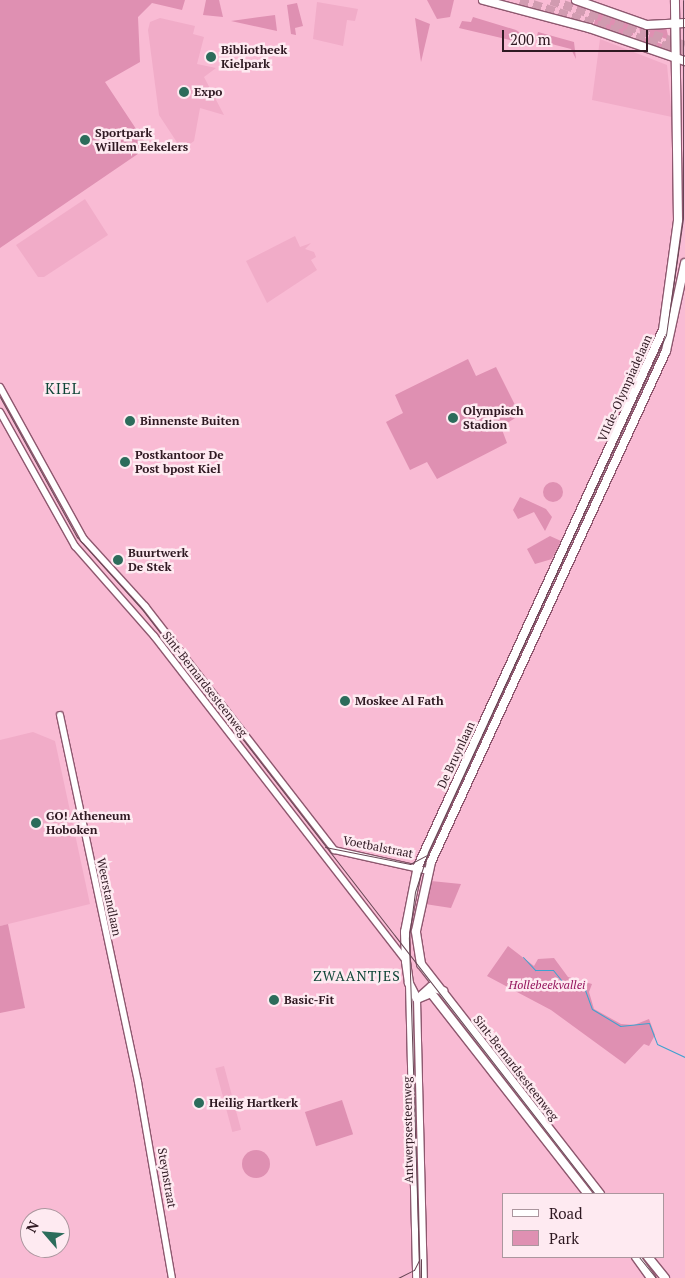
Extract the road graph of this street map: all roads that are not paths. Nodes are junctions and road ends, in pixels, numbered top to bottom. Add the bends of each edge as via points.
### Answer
1 (483, 0) edge
2 (576, 0) edge
3 (675, 0) edge
4 (681, 23) edge
5 (681, 60) edge
6 (685, 263) edge
7 (0, 387) edge
8 (0, 412) edge
9 (569, 562) joint
10 (556, 566) joint
11 (60, 715) dead end
12 (334, 850) joint
13 (418, 866) junction
14 (428, 871) junction
15 (417, 954) joint
16 (406, 961) junction
17 (408, 983) junction
18 (433, 987) junction
19 (420, 997) junction
20 (409, 1004) junction
21 (138, 1082) joint
22 (587, 1193) edge
23 (599, 1193) edge
24 (637, 1258) edge
25 (649, 1258) edge
26 (172, 1278) edge
27 (416, 1278) edge
28 (424, 1278) edge
29 (651, 1278) edge
30 (665, 1278) edge

1 - 5 main road via 566,21
2 - 4 main road via 647,25
3 - 4 main road, VIIde-Olympiadelaan
4 - 5 main road, VIIde-Olympiadelaan
5 - 10 main road, VIIde-Olympiadelaan via 678,230 662,330
6 - 9 main road, VIIde-Olympiadelaan via 666,351
7 - 12 street, Sint-Bernardsesteenweg via 84,539 145,606
8 - 16 street, Sint-Bernardsesteenweg via 75,546 154,636
9 - 14 main road, De Bruynlaan
10 - 13 main road, De Bruynlaan
11 - 21 street, Weerstandlaan
12 - 13 street, Voetbalstraat
13 - 14 street, Voetbalstraat
13 - 16 main road, De Bruynlaan via 405,932
14 - 15 main road, De Bruynlaan via 417,924
15 - 18 main road, Sint-Bernardsesteenweg
16 - 17 main road, Antwerpsesteenweg
17 - 19 main road, Antwerpsesteenweg
17 - 20 street, Antwerpsesteenweg
18 - 19 main road
18 - 22 main road, Sint-Bernardsesteenweg
18 - 23 main road, Sint-Bernardsesteenweg via 443,991
19 - 20 street
19 - 28 street, Antwerpsesteenweg
20 - 27 street, Antwerpsesteenweg
21 - 26 street, Steynstraat
24 - 29 main road
25 - 30 main road

